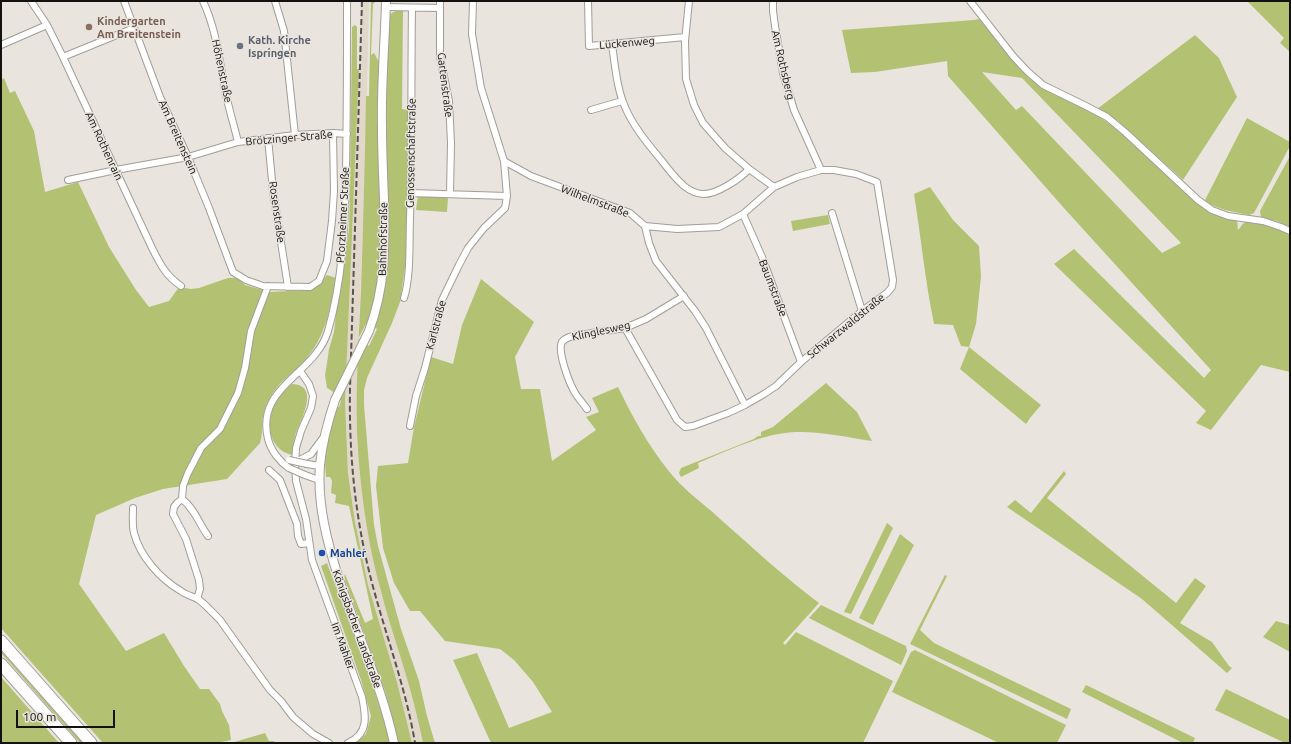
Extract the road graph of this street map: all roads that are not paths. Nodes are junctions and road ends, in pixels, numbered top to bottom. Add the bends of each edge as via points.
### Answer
1 (32, 1) edge
2 (124, 1) edge
3 (203, 1) edge
4 (275, 1) edge
5 (347, 1) edge
6 (440, 1) edge
7 (473, 1) edge
8 (588, 1) edge
9 (689, 1) edge
10 (773, 1) edge
11 (970, 1) edge
12 (386, 4) edge
13 (412, 8) junction
14 (440, 8) junction
15 (47, 25) junction
16 (134, 28) junction
17 (686, 37) junction
18 (1, 45) edge
19 (612, 45) junction
20 (63, 57) junction
21 (622, 100) junction
22 (592, 110) dead end
23 (332, 133) junction
24 (347, 134) junction
25 (295, 135) junction
26 (268, 138) junction
27 (238, 142) junction
28 (188, 157) junction
29 (504, 161) junction
30 (749, 169) junction
31 (116, 170) junction
32 (821, 170) junction
33 (68, 180) dead end
34 (774, 187) junction
35 (411, 193) junction
36 (450, 194) junction
37 (507, 196) junction
38 (832, 213) dead end
39 (743, 214) junction
40 (645, 226) junction
41 (1290, 231) edge
42 (181, 286) dead end
43 (268, 286) junction
44 (288, 287) junction
45 (684, 296) junction
46 (404, 298) dead end
47 (862, 310) junction
48 (626, 328) junction
49 (801, 362) junction
50 (300, 371) junction
51 (745, 406) junction
52 (587, 409) dead end
53 (410, 426) dead end
54 (324, 437) junction
55 (275, 453) junction
56 (296, 462) junction
57 (320, 466) junction
58 (269, 470) dead end
59 (319, 480) junction
60 (182, 499) junction
61 (133, 508) dead end
62 (208, 536) dead end
63 (309, 543) junction
64 (197, 599) junction
65 (1, 641) edge
66 (1, 664) edge
67 (71, 743) edge
68 (91, 743) edge
69 (329, 743) edge
70 (348, 743) edge
71 (394, 743) edge

1 - 15 street, Am Rothenrain
2 - 16 street, Am Breitenstein
3 - 27 street, Höhenstraße via 218,46 223,80
4 - 25 street via 284,31
5 - 24 street, Pforzheimer Straße
6 - 14 street, Gartenstraße
7 - 29 street via 472,34 481,88
8 - 19 street, Lückenweg via 589,46
9 - 17 street
10 - 32 street, Am Rothsberg via 783,73 794,110
11 - 41 street via 1012,56 1043,85 1107,118 1198,200 1212,210 1228,216 1263,221
12 - 13 street
12 - 54 main road, Bahnhofstraße, bridge via 382,124 384,266 377,308 369,331 336,400
13 - 14 street
13 - 35 street, Genossenschaftstraße
14 - 36 street, Gartenstraße via 440,57 449,101
15 - 18 street
15 - 20 street, Am Rothenrain
16 - 20 street
16 - 28 street, Am Breitenstein via 160,97
17 - 19 street, Lückenweg
17 - 30 street via 686,79 694,105 703,123 725,148
19 - 21 street
20 - 31 street, Am Rothenrain
21 - 22 street
21 - 30 street via 628,116 646,142 674,176 694,192 712,192 732,183
23 - 24 street, Brötzinger Straße
23 - 25 street, Brötzinger Straße
23 - 44 street via 334,191 327,261 319,281 310,287
24 - 50 street, Pforzheimer Straße via 344,232 332,314 321,347
25 - 26 street, Brötzinger Straße
26 - 27 street, Brötzinger Straße
26 - 44 street, Rosenstraße via 273,191
27 - 28 street, Brötzinger Straße
28 - 31 street, Brötzinger Straße
28 - 43 street, Am Breitenstein via 233,272 246,280
29 - 37 street, Karlstraße
29 - 40 street, Wilhelmstraße via 531,176 630,213
30 - 34 street
31 - 33 street, Brötzinger Straße
31 - 42 street, Am Rothenrain via 161,264 172,280
32 - 34 street
32 - 47 street, Schwarzwaldstraße via 856,174 877,182 893,280 892,287 887,293
34 - 39 street
35 - 36 street
35 - 46 street, Genossenschaftstraße
36 - 37 street
37 - 53 street, Karlstraße via 505,208 468,248 442,300
38 - 47 street
39 - 40 street via 719,227 677,229
39 - 49 street, Baumstraße via 762,257
40 - 45 street via 656,261
43 - 44 street
43 - 60 street via 251,331 238,393 220,429 201,448 183,486
45 - 48 street, Klinglesweg
45 - 51 street via 706,328
47 - 49 street, Schwarzwaldstraße
48 - 51 street, Schwarzwaldstraße via 677,420 685,427 694,426
48 - 52 street, Klinglesweg via 573,336 561,343 564,366 574,391
49 - 51 street, Schwarzwaldstraße via 776,386
50 - 55 street, Pforzheimer Straße via 277,393 270,404 266,423 267,434
50 - 63 street, Im Mahler via 313,396 297,443 295,464
54 - 56 street via 311,454
54 - 57 main road, Bahnhofstraße
55 - 56 street, bridge
55 - 59 street, Pforzheimer Straße, bridge via 289,468
56 - 57 street, bridge
57 - 59 main road, Königsbacher Landstraße
58 - 63 street via 280,480 297,524 301,544
59 - 71 main road, Königsbacher Landstraße via 321,511 330,551 380,694
60 - 62 street via 193,510
60 - 64 street via 174,507 173,514 186,539 198,574 200,589
61 - 64 street via 133,532 140,550 168,582
63 - 70 street, Im Mahler via 317,576 366,714 362,732 354,741
64 - 69 street via 220,620 270,690 293,717 313,734
65 - 68 highway
66 - 67 highway

